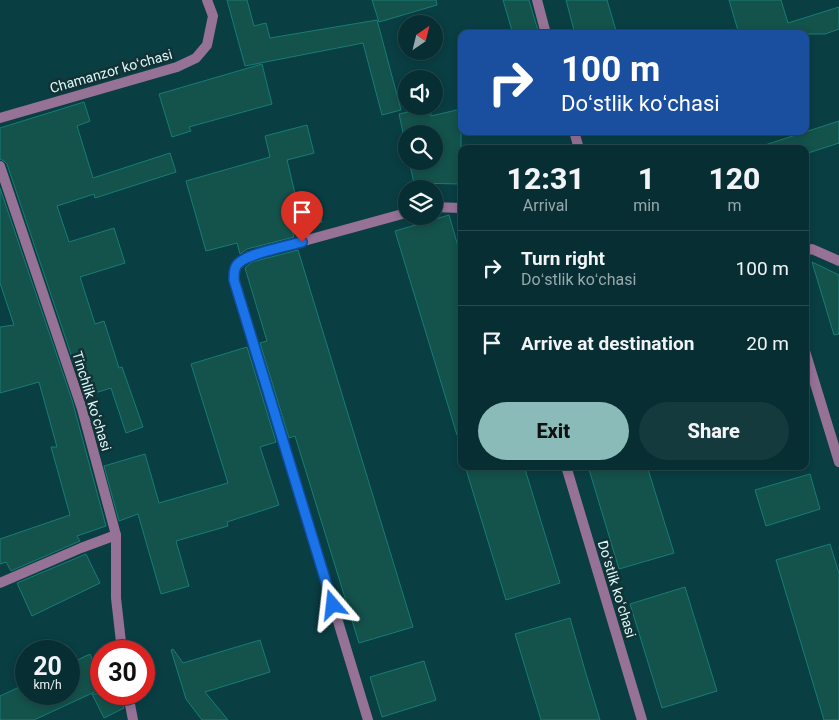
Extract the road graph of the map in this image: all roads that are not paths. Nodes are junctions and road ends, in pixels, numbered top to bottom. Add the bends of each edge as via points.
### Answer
1 (207, 0) edge
2 (537, 0) edge
3 (545, 30) edge
4 (0, 118) edge
5 (0, 166) edge
6 (443, 207) edge
7 (458, 208) edge
8 (398, 215) edge
9 (809, 250) edge
10 (839, 261) edge
11 (809, 364) edge
12 (839, 462) edge
13 (567, 470) edge
14 (116, 535) junction
15 (0, 583) edge
16 (121, 640) edge
17 (130, 705) edge
18 (132, 720) edge
19 (368, 720) edge
20 (642, 720) edge

1 - 4 street, Chamanzor koʻchasi via 212,16 211,26 207,45 196,58 177,68
2 - 3 street
5 - 14 street, Tinchlik koʻchasi via 82,409
6 - 7 street
8 - 19 street via 250,256 239,262 234,270 234,280
9 - 10 street
11 - 12 street
13 - 20 street, Doʻstlik koʻchasi
14 - 15 street
14 - 16 street, Tinchlik koʻchasi via 116,598
17 - 18 street

